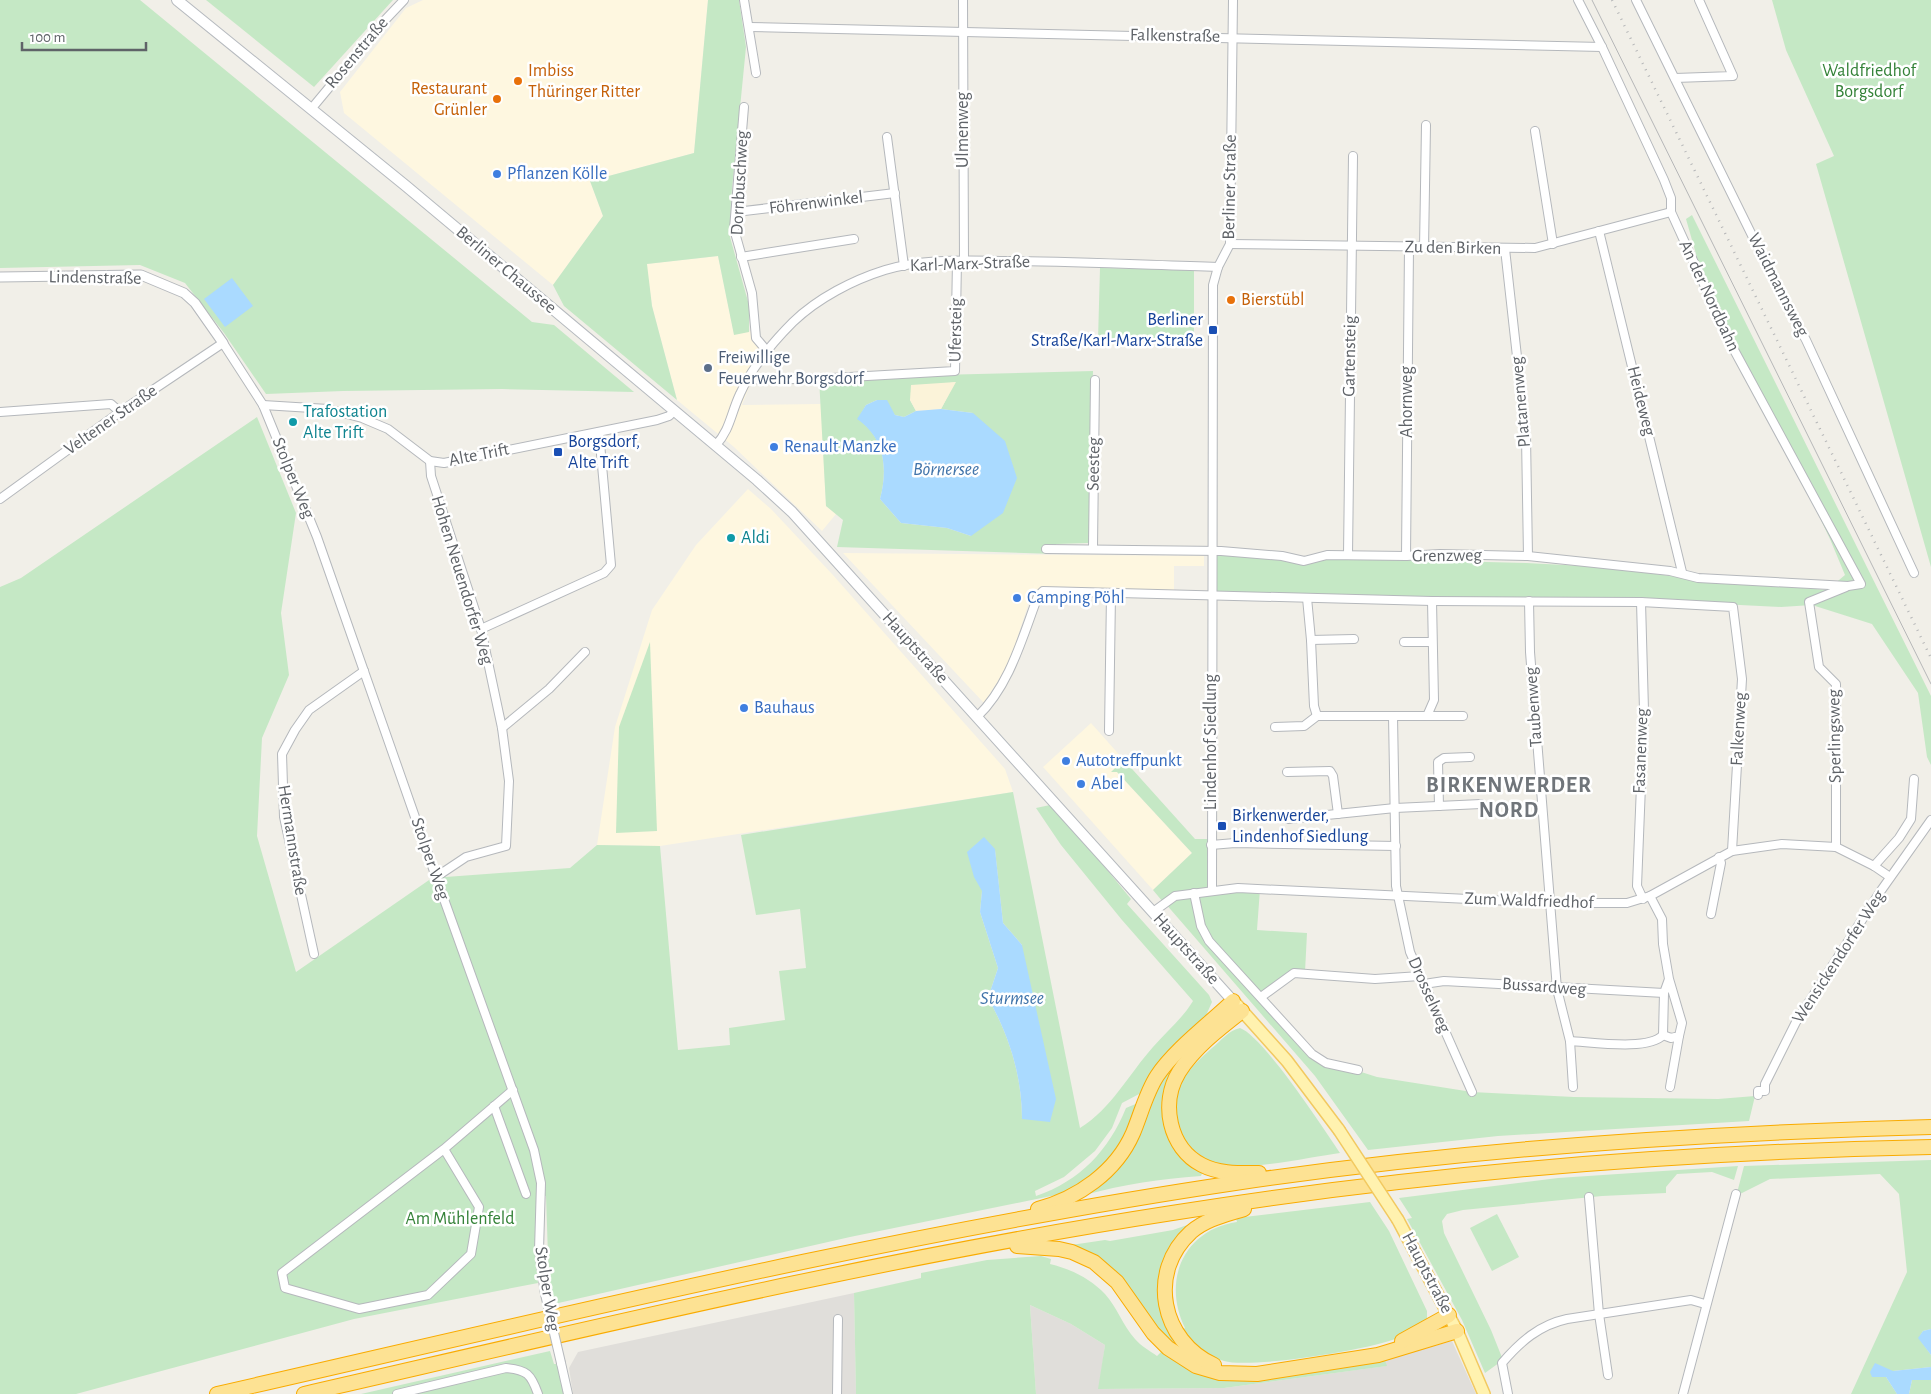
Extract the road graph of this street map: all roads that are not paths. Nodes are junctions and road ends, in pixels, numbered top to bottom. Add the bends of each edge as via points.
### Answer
1 (177, 0) edge
2 (404, 0) edge
3 (744, 0) edge
4 (962, 0) edge
5 (1233, 0) edge
6 (1578, 0) edge
7 (1636, 0) edge
8 (1699, 0) edge
9 (749, 27) junction
10 (962, 32) junction
11 (1232, 37) junction
12 (1602, 47) junction
13 (756, 73) dead end
14 (1675, 78) junction
15 (744, 107) dead end
16 (312, 108) junction
17 (1426, 125) dead end
18 (1535, 131) dead end
19 (887, 137) dead end
20 (1353, 156) dead end
21 (895, 193) junction
22 (736, 212) junction
23 (1671, 212) junction
24 (1599, 231) junction
25 (854, 240) dead end
26 (1230, 244) junction
27 (1553, 244) junction
28 (1352, 247) junction
29 (1409, 248) junction
30 (1424, 248) junction
31 (1505, 249) junction
32 (741, 257) junction
33 (960, 261) junction
34 (904, 266) junction
35 (1218, 267) junction
36 (0, 277) edge
37 (223, 343) junction
38 (766, 351) junction
39 (748, 378) junction
40 (1095, 380) dead end
41 (264, 405) junction
42 (674, 410) junction
43 (0, 412) edge
44 (120, 412) junction
45 (599, 432) junction
46 (716, 445) junction
47 (430, 462) junction
48 (0, 499) edge
49 (1092, 548) junction
50 (826, 549) joint
51 (1046, 549) dead end
52 (1212, 551) junction
53 (1348, 555) junction
54 (1406, 556) junction
55 (1528, 556) junction
56 (1682, 572) junction
57 (1914, 573) dead end
58 (1861, 584) joint
59 (1848, 586) junction
60 (1111, 594) junction
61 (1213, 595) junction
62 (1307, 598) junction
63 (1432, 601) junction
64 (1529, 601) junction
65 (1641, 602) junction
66 (1809, 602) joint
67 (481, 629) junction
68 (1311, 640) junction
69 (1354, 640) dead end
70 (1404, 642) dead end
71 (1432, 642) junction
72 (585, 652) dead end
73 (364, 671) junction
74 (1317, 716) junction
75 (1393, 716) junction
76 (1427, 716) junction
77 (1463, 716) dead end
78 (977, 717) junction
79 (1275, 727) dead end
80 (502, 728) junction
81 (1109, 731) dead end
82 (1470, 757) dead end
83 (1287, 772) dead end
84 (1914, 779) dead end
85 (1481, 804) dead end
86 (1439, 806) junction
87 (1395, 808) junction
88 (1338, 814) junction
89 (1288, 819) dead end
90 (1931, 820) edge
91 (1211, 845) junction
92 (1396, 846) junction
93 (1836, 847) junction
94 (1732, 851) junction
95 (1719, 858) junction
96 (1874, 866) junction
97 (436, 877) junction
98 (1890, 877) junction
99 (1212, 890) junction
100 (1194, 893) junction
101 (1397, 895) junction
102 (1647, 898) junction
103 (1550, 903) junction
104 (1153, 912) junction
105 (1711, 914) dead end
106 (314, 954) dead end
107 (1669, 979) junction
108 (1422, 980) junction
109 (1556, 989) junction
110 (1664, 993) junction
111 (1261, 997) junction
112 (1237, 1006) junction
113 (1663, 1035) junction
114 (1679, 1036) junction
115 (1570, 1041) junction
116 (1358, 1070) dead end
117 (1573, 1087) dead end
118 (1670, 1087) dead end
119 (513, 1090) junction
120 (1472, 1092) dead end
121 (1758, 1095) dead end
122 (494, 1106) junction
123 (1931, 1127) edge
124 (1931, 1147) edge
125 (444, 1149) junction
126 (1300, 1174) junction
127 (526, 1194) dead end
128 (1736, 1194) dead end
129 (1290, 1196) junction
130 (1589, 1197) dead end
131 (972, 1228) junction
132 (966, 1249) junction
133 (1705, 1304) junction
134 (1599, 1314) junction
135 (1449, 1315) junction
136 (838, 1319) dead end
137 (1457, 1331) junction
138 (1608, 1375) dead end
139 (217, 1394) edge
140 (304, 1394) edge
141 (397, 1394) edge
142 (538, 1394) edge
143 (568, 1394) edge
144 (836, 1394) edge
145 (1484, 1394) edge
146 (1508, 1394) edge
147 (1683, 1394) edge

1 - 16 main road, Berliner Chaussee
2 - 16 street, Rosenstraße
3 - 9 street
4 - 10 street, Ulmenweg
5 - 11 street, Berliner Straße
6 - 12 street, An der Nordbahn
7 - 14 street, Waidmannsweg
8 - 14 street via 1733,76
9 - 10 street, Falkenstraße
9 - 13 street
10 - 11 street, Falkenstraße
10 - 33 street, Ulmenweg
11 - 12 street, Falkenstraße
11 - 26 street, Berliner Straße
12 - 23 street, An der Nordbahn via 1664,180
14 - 57 street, Waidmannsweg via 1806,340
15 - 22 street, Dornbuschweg
16 - 42 main road, Berliner Chaussee
17 - 30 street
18 - 27 street
19 - 21 street
20 - 28 street, Gartensteig
21 - 22 street, Föhrenwinkel
21 - 34 street
22 - 32 street, Dornbuschweg via 734,229
23 - 24 street, Zu den Birken
23 - 58 street, An der Nordbahn via 1733,348
24 - 27 street, Zu den Birken
24 - 56 street, Heideweg
25 - 32 street, Dornbuschweg
26 - 28 street, Zu den Birken
26 - 35 street, Berliner Straße
27 - 31 street, Zu den Birken
28 - 29 street, Zu den Birken
28 - 53 street, Gartensteig
29 - 30 street, Zu den Birken
29 - 54 street, Ahornweg
30 - 31 street, Zu den Birken
31 - 55 street, Platanenweg via 1526,437
32 - 38 street, Dornbuschweg via 752,293 756,338
33 - 34 street, Karl-Marx-Straße
33 - 35 street, Karl-Marx-Straße
33 - 39 street, Ufersteig via 955,371 832,378
34 - 38 street, Karl-Marx-Straße via 864,278 824,298 794,321
35 - 52 street, Berliner Straße via 1213,285
36 - 37 street, Lindenstraße via 141,275 184,293 195,303
37 - 41 street, Stolper Weg
37 - 44 street, Veltener Straße
38 - 39 street, Karl-Marx-Straße
39 - 46 street, Karl-Marx-Straße via 738,396 727,431
40 - 49 street, Seesteg
41 - 47 street, Alte Trift via 328,409 362,418 388,429
41 - 73 street, Stolper Weg via 317,537
42 - 45 street, Alte Trift via 665,418
42 - 46 main road, Berliner Chaussee
43 - 44 street via 111,404
44 - 48 street, Veltener Straße
45 - 47 street, Alte Trift via 444,463
45 - 67 street via 611,565 604,573
46 - 50 main road, Berliner Chaussee via 792,512
47 - 67 street, Hohen Neuendorfer Weg via 431,476
49 - 51 street, Grenzweg
49 - 52 street, Grenzweg
50 - 78 main road, Hauptstraße
52 - 53 street, Grenzweg via 1282,556 1304,561 1327,555
52 - 61 street, Lindenhof Siedlung
53 - 54 street, Grenzweg
54 - 55 street, Grenzweg
55 - 56 street, Grenzweg
56 - 59 street, Grenzweg via 1698,578
58 - 59 street, Grenzweg
59 - 66 street, Grenzweg
60 - 61 street
60 - 78 street via 1043,591 1038,596 1016,657 988,706
60 - 81 street
61 - 62 street
61 - 91 street, Lindenhof Siedlung
62 - 63 street
62 - 68 street
63 - 64 street
63 - 71 street
64 - 65 street
64 - 103 street, Taubenweg via 1530,661
65 - 94 street, Falkenweg via 1733,607 1742,679
65 - 102 street, Fasanenweg via 1644,710 1637,886
66 - 93 street, Sperlingsweg via 1819,667 1836,684
67 - 80 street, Hohen Neuendorfer Weg
68 - 69 street
68 - 74 street
70 - 71 street
71 - 76 street via 1434,700
72 - 80 street
73 - 97 street, Stolper Weg
73 - 106 street, Hermannstraße via 309,710 282,754 284,816
74 - 75 street
74 - 79 street via 1304,726
75 - 76 street
75 - 87 street, Drosselweg
76 - 77 street
78 - 104 main road, Hauptstraße
80 - 97 street, Hohen Neuendorfer Weg via 509,782 506,846 466,858
82 - 86 street via 1444,758 1438,762
83 - 88 street via 1330,771
84 - 96 street via 1911,819
85 - 86 street
86 - 87 street
87 - 88 street
87 - 92 street, Drosselweg
88 - 89 street
90 - 98 street, Wensickendorfer Weg
91 - 92 street
91 - 99 street, Lindenhof Siedlung
92 - 101 street, Drosselweg
93 - 94 street, Zum Waldfriedhof via 1782,844
93 - 96 street, Zum Waldfriedhof
94 - 95 street, Zum Waldfriedhof
95 - 102 street, Zum Waldfriedhof
95 - 105 street via 1721,863
96 - 98 street, Zum Waldfriedhof
97 - 119 street, Stolper Weg
98 - 121 street, Wensickendorfer Weg via 1796,1022 1765,1084 1765,1091 1758,1091
99 - 100 street, Zum Waldfriedhof
99 - 101 street, Zum Waldfriedhof via 1265,888
100 - 104 street, Zum Waldfriedhof via 1170,898
100 - 111 street, Hauptstraße via 1198,919 1205,936
101 - 103 street, Zum Waldfriedhof
101 - 108 street, Drosselweg via 1406,940
102 - 103 street, Zum Waldfriedhof via 1602,904
102 - 107 street, Fasanenweg via 1662,919 1662,944
103 - 109 street, Taubenweg
104 - 112 main road, Hauptstraße
107 - 110 street
107 - 114 street, Fasanenweg via 1682,1023
108 - 109 street, Bussardweg
108 - 111 street, Bussardweg via 1294,973
108 - 120 street, Drosselweg
109 - 110 street, Bussardweg
109 - 115 street, Taubenweg
110 - 113 street
111 - 116 street, Hauptstraße via 1317,1058 1330,1065
112 - 126 highway via 1178,1073 1168,1104 1172,1127 1186,1152 1210,1168 1226,1172
112 - 131 highway via 1162,1068 1151,1086 1126,1147 1107,1172 1080,1191 1042,1208
112 - 135 main road, Hauptstraße, bridge via 1292,1067 1340,1130 1398,1220
113 - 114 street
113 - 115 street via 1658,1040 1640,1044
114 - 118 street, Fasanenweg
115 - 117 street, Taubenweg
119 - 122 street
119 - 143 street, Stolper Weg, bridge via 540,1174 539,1250 545,1294
122 - 125 street
122 - 127 street
123 - 126 highway via 1772,1132 1608,1143
124 - 129 highway via 1638,1160
125 - 125 street via 282,1273 285,1288 359,1309 428,1295 471,1254 479,1207
126 - 131 highway via 1101,1204
128 - 133 street
129 - 132 highway via 1173,1212
129 - 135 highway via 1210,1220 1192,1232 1172,1258 1165,1287 1168,1315 1183,1342 1199,1357 1218,1366 1242,1370 1349,1354 1398,1343
130 - 134 street
131 - 139 highway via 718,1280
132 - 137 highway via 1044,1247 1083,1256 1118,1282 1153,1333 1168,1348 1191,1364 1220,1373 1251,1374 1378,1355
132 - 140 highway via 675,1310
133 - 134 street via 1691,1300
133 - 147 street
134 - 138 street
134 - 146 street via 1552,1323 1531,1335 1502,1363
135 - 137 main road, Hauptstraße
136 - 144 street
137 - 145 main road, Hauptstraße
141 - 142 street via 506,1368 530,1375

